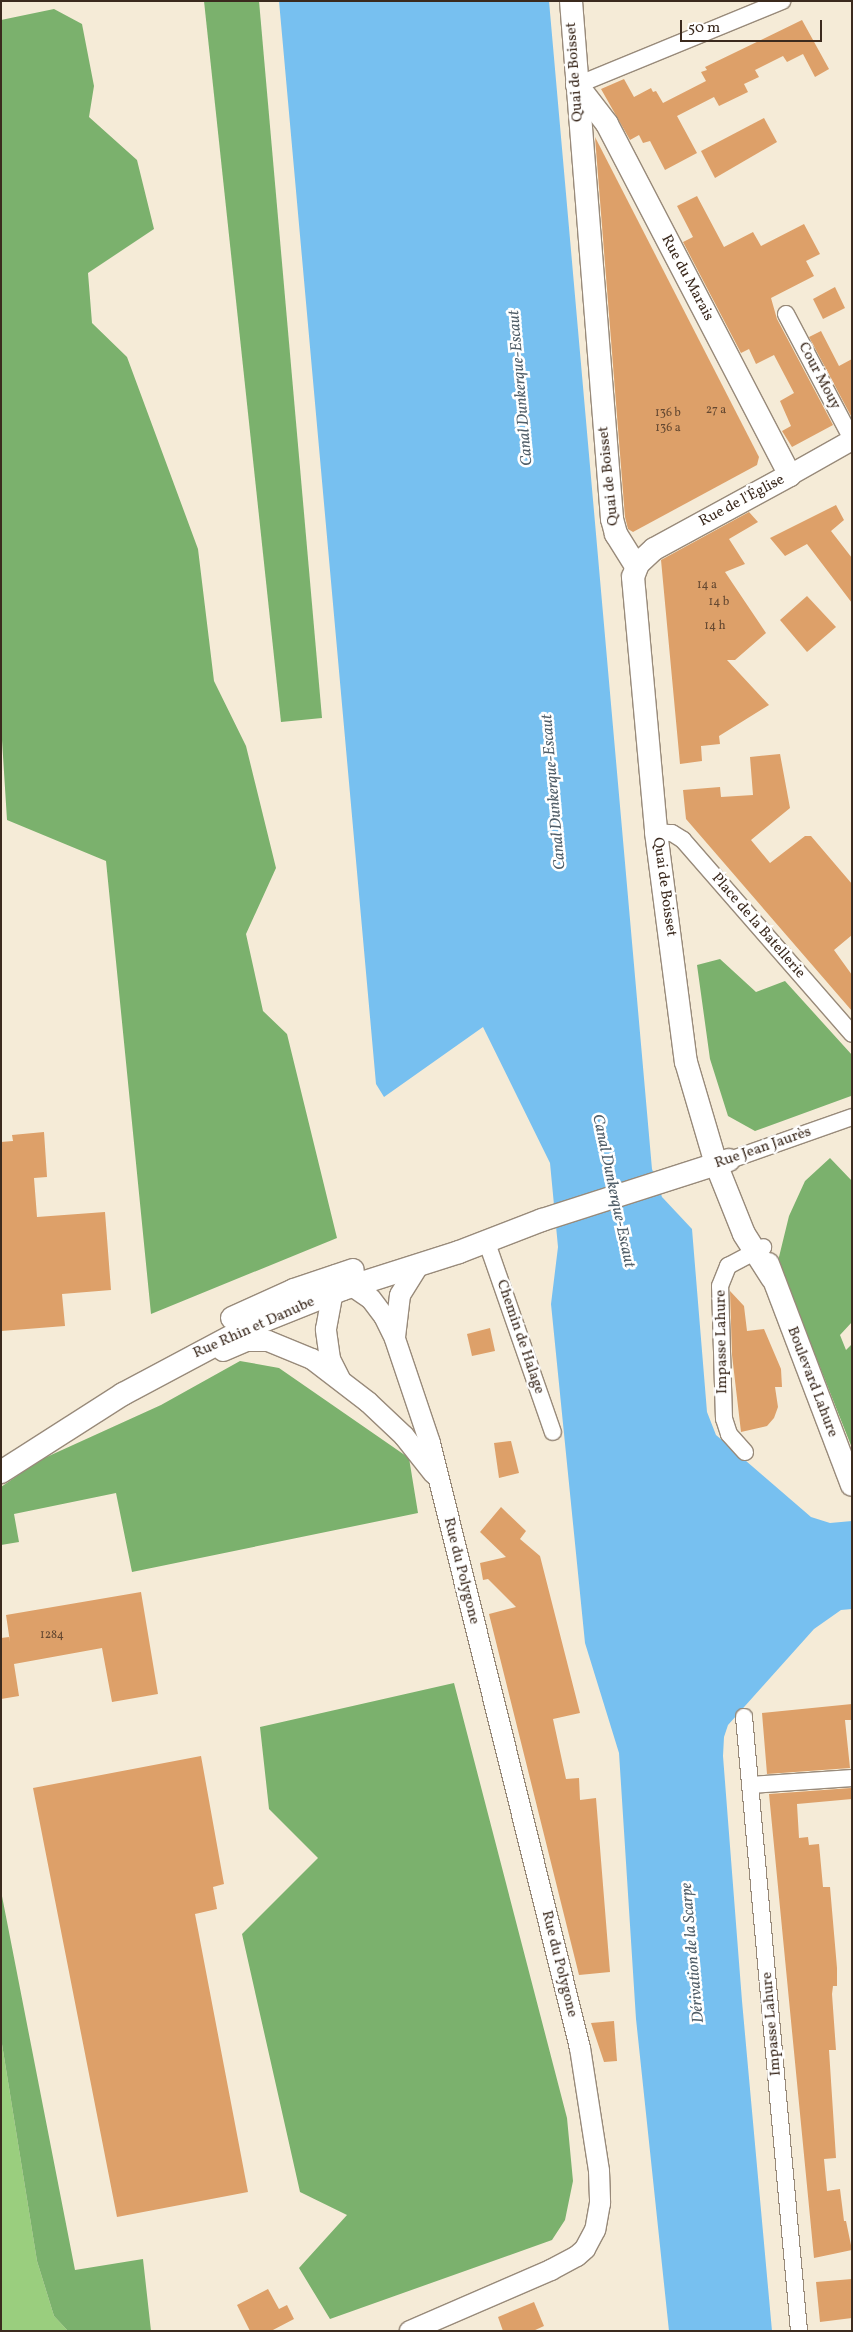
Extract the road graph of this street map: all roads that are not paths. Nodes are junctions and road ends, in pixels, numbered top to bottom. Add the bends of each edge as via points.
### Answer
1 (570, 1) edge
2 (782, 1) edge
3 (577, 85) junction
4 (786, 314) dead end
5 (852, 440) edge
6 (790, 475) junction
7 (636, 566) junction
8 (656, 832) junction
9 (852, 1034) edge
10 (852, 1117) edge
11 (723, 1162) junction
12 (534, 1223) junction
13 (488, 1242) junction
14 (759, 1250) junction
15 (419, 1265) junction
16 (340, 1285) junction
17 (395, 1339) junction
18 (340, 1379) junction
19 (144, 1382) junction
20 (553, 1432) dead end
21 (745, 1452) dead end
22 (1, 1453) edge
23 (1, 1472) edge
24 (852, 1485) edge
25 (441, 1492) junction
26 (744, 1717) dead end
27 (852, 1778) edge
28 (751, 1785) junction
29 (410, 2331) edge
30 (799, 2331) edge

1 - 3 main road, Quai de Boisset
2 - 3 street
3 - 6 main road, Rue du Marais via 607,124
3 - 7 main road, Quai de Boisset via 612,519 616,534
4 - 5 street, Cour Mouy
5 - 6 street, Rue de l'Église
6 - 7 main road, Rue de l'Église via 654,549
7 - 8 main road, Quai de Boisset via 633,585
8 - 9 street, Place de la Batellerie via 672,833 683,840
8 - 11 main road, Quai de Boisset via 689,1076
10 - 11 street, Rue Jean Jaurès
11 - 12 main road, Rue Jean Jaurès
11 - 14 main road, Boulevard Lahure
12 - 13 main road, Rue Rhin et Danube
12 - 16 main road, Rue Rhin et Danube via 455,1241
13 - 15 main road, Rue Rhin et Danube
13 - 20 street, Chemin de Halage
14 - 21 street, Impasse Lahure via 728,1266 720,1286 724,1418 729,1434
14 - 24 main road, Boulevard Lahure
15 - 16 main road, Rue Rhin et Danube
15 - 17 street, Rue du Polygone via 400,1295
16 - 17 street, Rue du Polygone via 375,1302
16 - 18 street, Rue du Polygone via 326,1338 330,1359
16 - 19 main road, Rue Rhin et Danube via 228,1336
16 - 22 main road, Rue Rhin et Danube via 242,1313 147,1362
17 - 25 street, Rue du Polygone via 430,1443
18 - 19 street, Rue du Polygone via 300,1352 277,1343 256,1340 238,1343 186,1369
18 - 25 street, Rue du Polygone via 404,1436 427,1462
19 - 23 main road, Rue Rhin et Danube
25 - 29 street, Rue du Polygone via 583,2064 597,2145 600,2204 593,2235 577,2256
26 - 28 street, Impasse Lahure
27 - 28 street
28 - 30 street, Impasse Lahure

